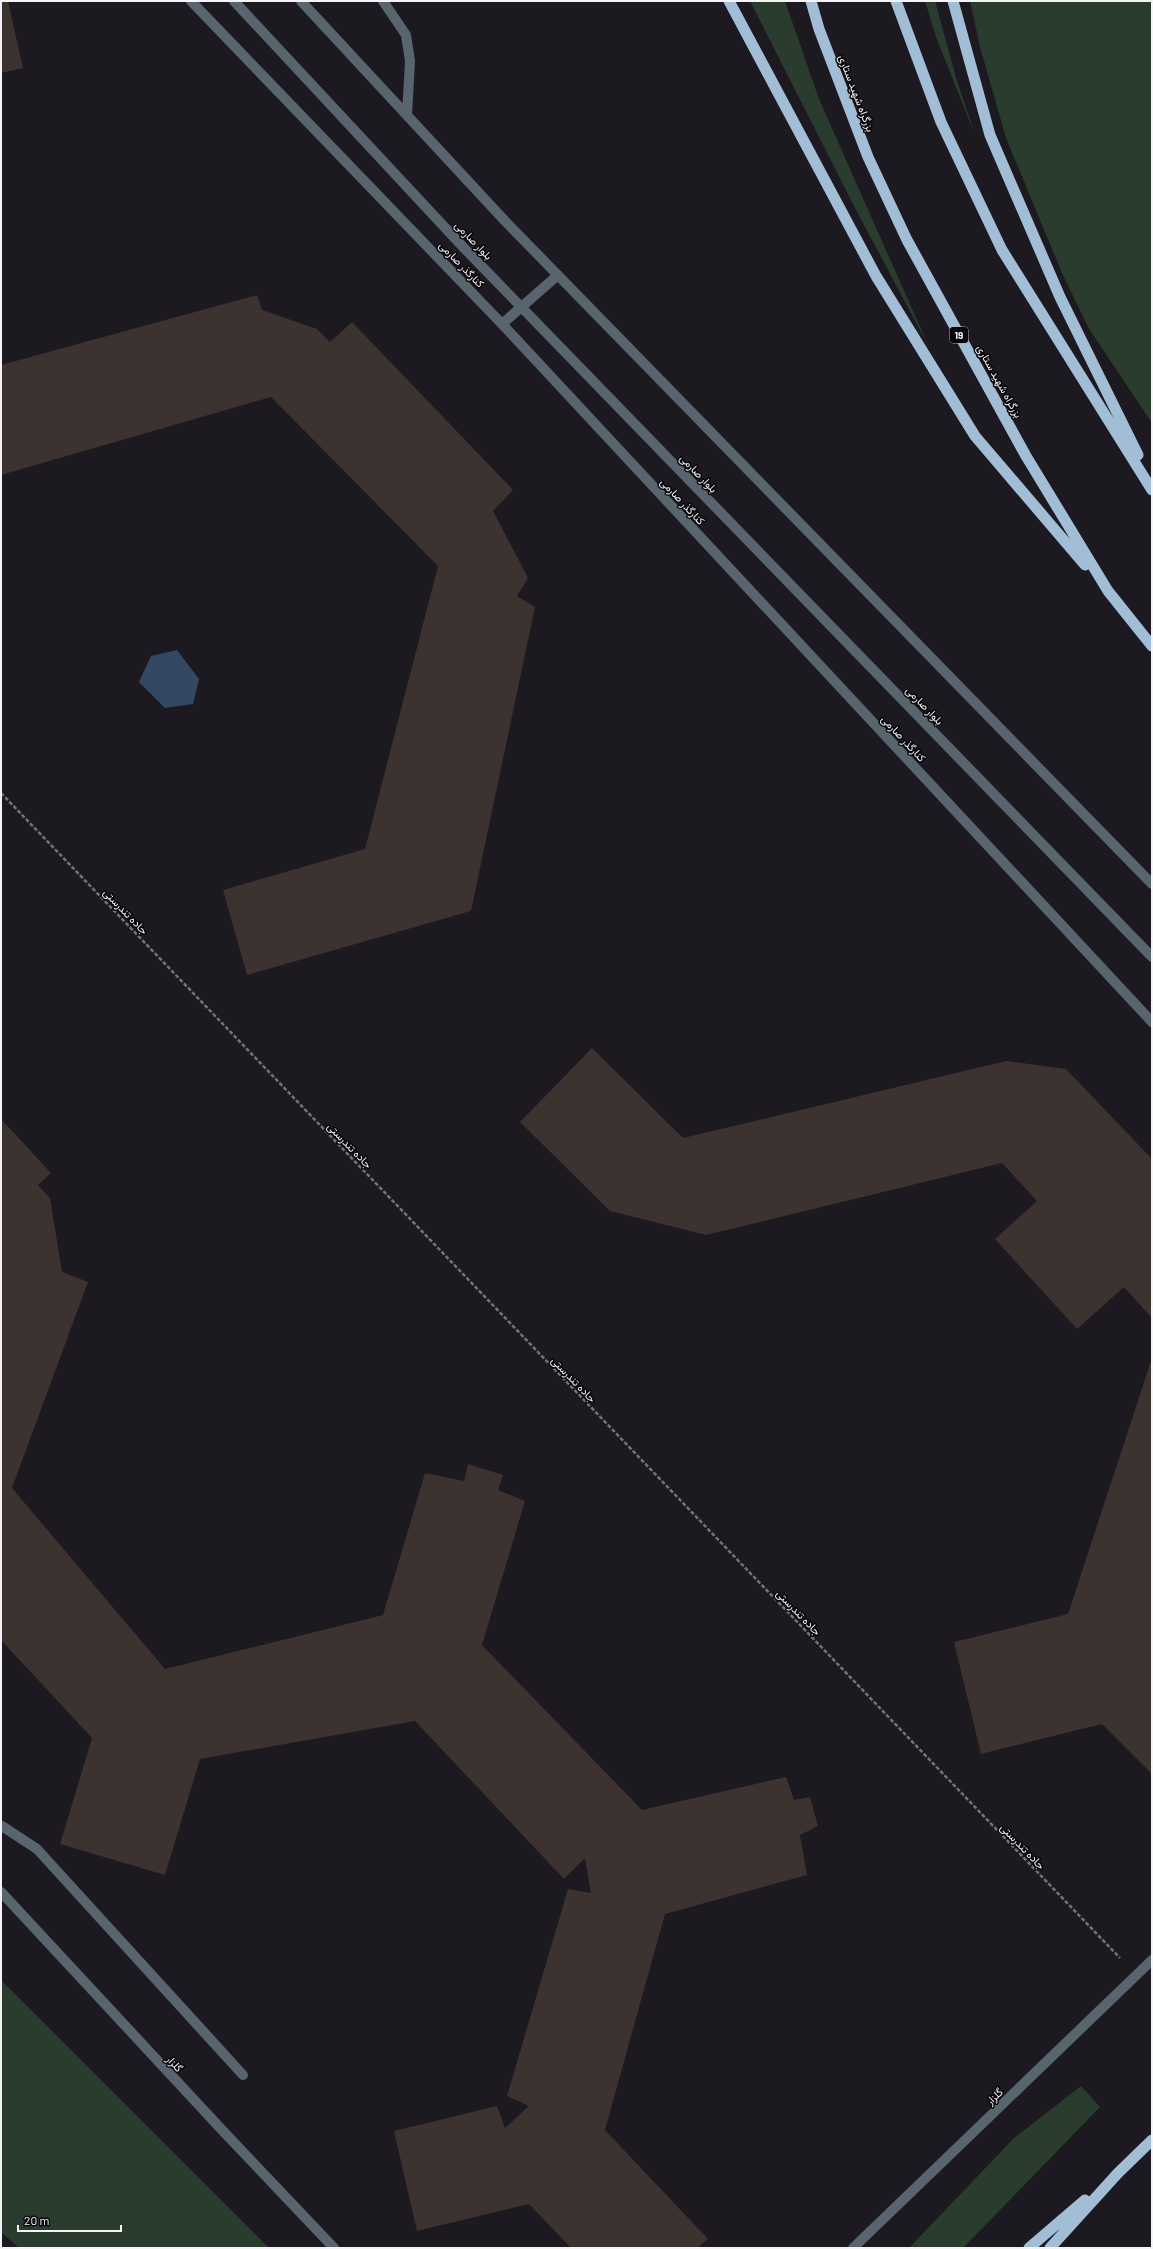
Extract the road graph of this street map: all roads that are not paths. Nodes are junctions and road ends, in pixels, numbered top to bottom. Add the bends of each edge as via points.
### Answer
1 (191, 1) edge
2 (234, 1) edge
3 (300, 1) edge
4 (383, 1) edge
5 (729, 1) edge
6 (811, 1) edge
7 (896, 1) edge
8 (953, 1) edge
9 (407, 115) junction
10 (558, 275) junction
11 (522, 307) junction
12 (502, 324) junction
13 (1152, 484) edge
14 (1152, 490) edge
15 (1108, 591) junction
16 (1152, 646) edge
17 (1152, 884) edge
18 (1152, 957) edge
19 (1152, 1022) edge
20 (1, 1828) edge
21 (1, 1892) edge
22 (1152, 1960) edge
23 (243, 2075) dead end
24 (1152, 2140) edge
25 (1118, 2173) junction
26 (334, 2248) edge
27 (854, 2248) edge
28 (1029, 2248) edge
29 (1050, 2248) edge

1 - 12 street, کنارگذر صارمی
2 - 11 street, بلوار صارمی
3 - 9 street
4 - 9 street via 406,35 410,61
5 - 15 highway via 876,276 975,436
6 - 15 highway, بزرگراه شهید ستاری / 19 via 819,29 868,157 908,240 1026,456
7 - 14 highway via 941,122 1002,250
8 - 13 highway via 990,135 1060,297
9 - 10 street
10 - 11 street
10 - 17 street
11 - 12 street
11 - 18 street, بلوار صارمی
12 - 19 street, کنارگذر صارمی
15 - 16 highway, بزرگراه شهید ستاری / 19
20 - 23 street via 2,1826 37,1849
21 - 26 street, گلزار
22 - 27 street, گلزار
24 - 25 highway
25 - 28 highway
25 - 29 highway

